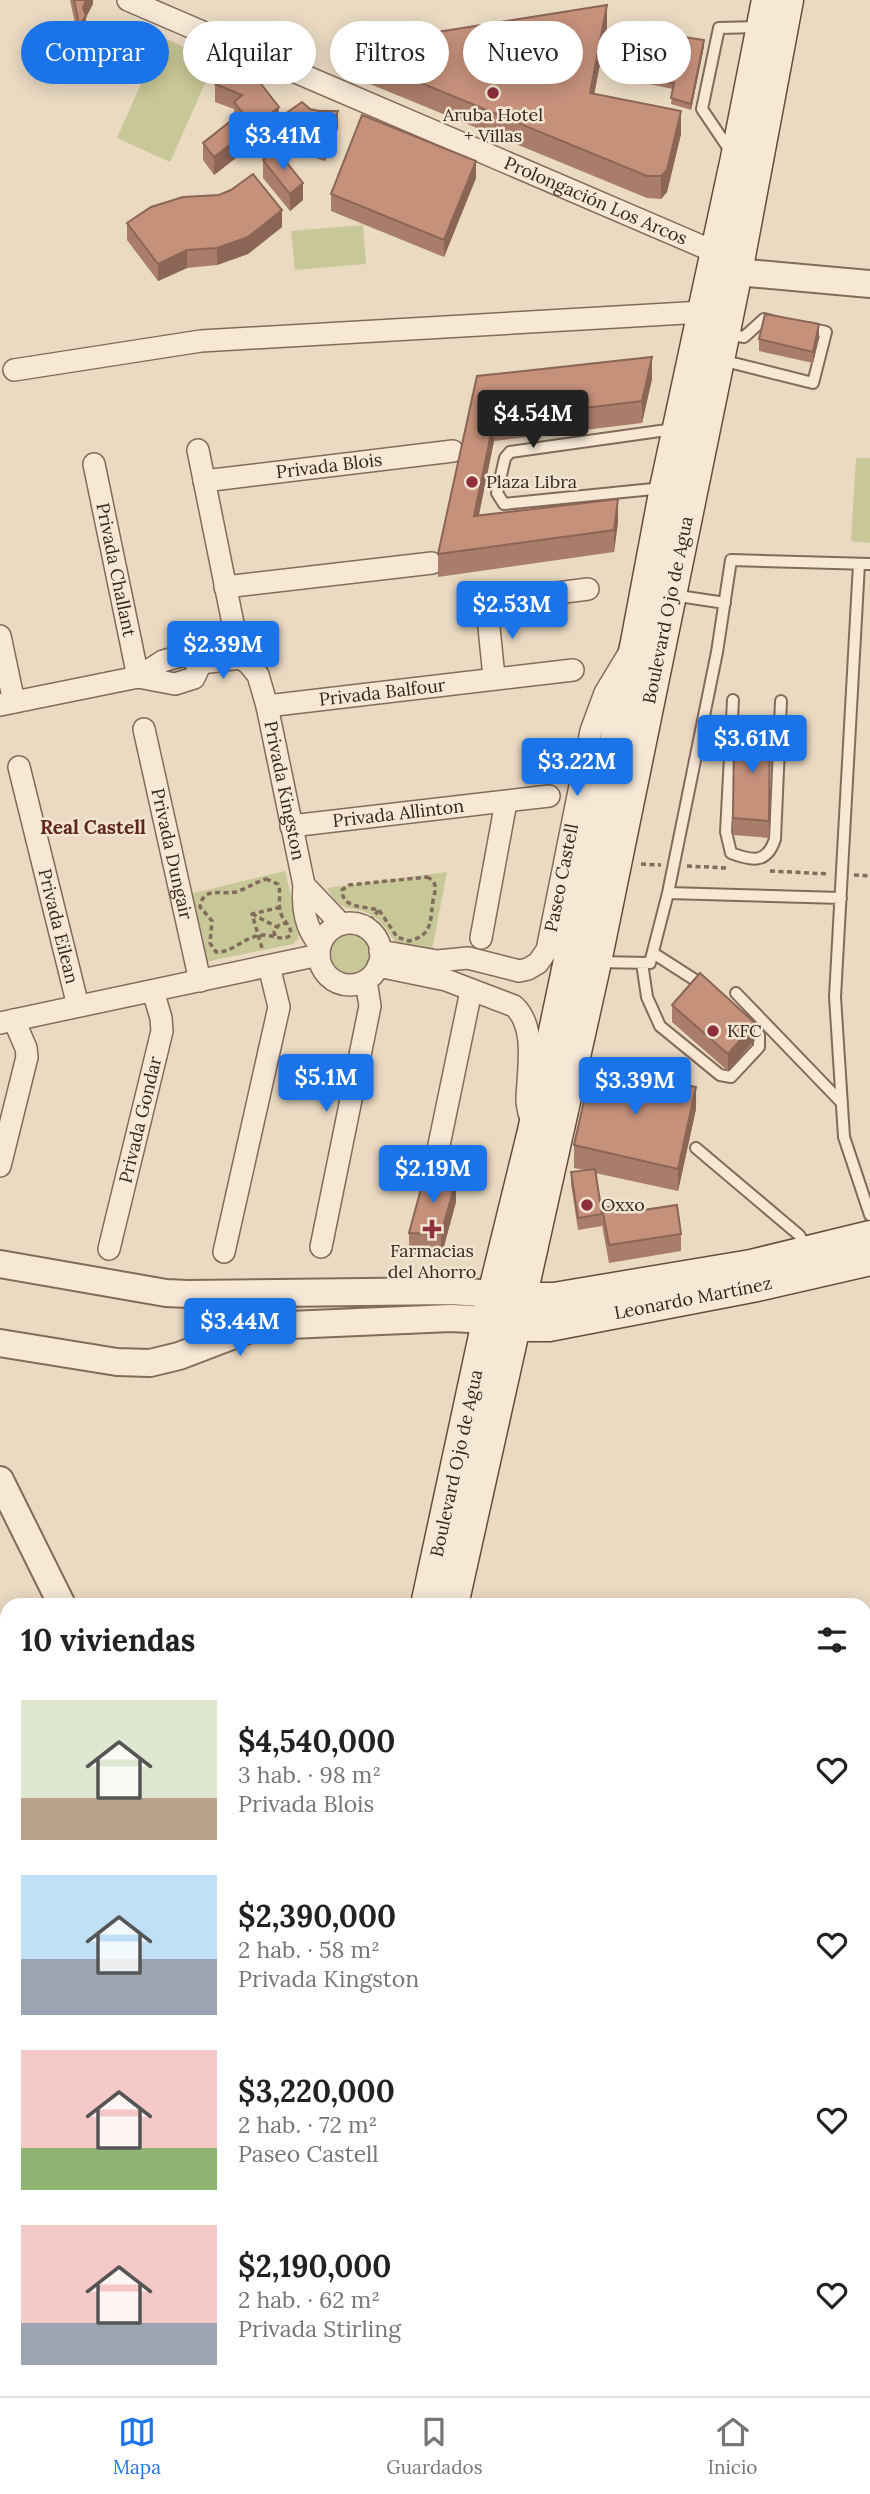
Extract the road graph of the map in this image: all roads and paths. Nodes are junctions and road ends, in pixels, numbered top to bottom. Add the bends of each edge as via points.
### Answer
1 (128, 0) edge
2 (788, 0) edge
3 (769, 19) edge
4 (736, 158) junction
5 (726, 262) junction
6 (870, 284) edge
7 (703, 312) junction
8 (789, 324) edge
9 (801, 327) edge
10 (721, 347) junction
11 (14, 370) dead end
12 (677, 428) junction
13 (198, 450) dead end
14 (453, 451) dead end
15 (94, 464) dead end
16 (204, 481) junction
17 (665, 488) junction
18 (432, 563) dead end
19 (865, 564) edge
20 (225, 587) junction
21 (589, 589) dead end
22 (657, 593) junction
23 (725, 603) junction
24 (0, 636) edge
25 (636, 642) junction
26 (240, 658) junction
27 (573, 670) dead end
28 (138, 677) junction
29 (494, 677) junction
30 (733, 700) dead end
31 (781, 701) dead end
32 (7, 703) edge
33 (267, 706) junction
34 (144, 729) dead end
35 (19, 767) dead end
36 (549, 796) dead end
37 (506, 802) junction
38 (291, 826) junction
39 (668, 892) junction
40 (303, 893) junction
41 (841, 898) junction
42 (280, 907) junction
43 (379, 911) junction
44 (252, 914) junction
45 (288, 923) junction
46 (341, 924) junction
47 (277, 927) junction
48 (364, 927) junction
49 (257, 936) junction
50 (275, 937) junction
51 (481, 938) dead end
52 (320, 950) junction
53 (653, 953) junction
54 (596, 962) junction
55 (642, 963) junction
56 (269, 966) junction
57 (375, 966) junction
58 (200, 981) junction
59 (153, 990) junction
60 (471, 991) junction
61 (711, 991) edge
62 (736, 993) dead end
63 (78, 1006) junction
64 (740, 1017) edge
65 (7, 1021) edge
66 (842, 1103) junction
67 (533, 1131) junction
68 (696, 1148) dead end
69 (0, 1167) edge
70 (433, 1174) edge
71 (868, 1211) edge
72 (320, 1248) dead end
73 (862, 1249) edge
74 (109, 1250) dead end
75 (809, 1251) junction
76 (224, 1252) dead end
77 (0, 1264) edge
78 (504, 1309) junction
79 (0, 1343) edge
80 (0, 1480) edge
81 (59, 1598) edge
82 (428, 1598) edge
83 (454, 1598) edge

1 - 5 street, Prolongación Los Arcos
2 - 3 main road, Boulevard Ojo de Agua
3 - 4 main road, Boulevard Ojo de Agua
3 - 4 lane via 719,28 702,109
3 - 5 main road, Boulevard Ojo de Agua
4 - 5 main road, Boulevard Ojo de Agua
5 - 6 street
5 - 7 main road, Boulevard Ojo de Agua
5 - 10 main road, Boulevard Ojo de Agua
7 - 11 street via 201,341
7 - 12 main road, Boulevard Ojo de Agua
8 - 10 lane via 764,319 744,337
9 - 10 lane via 826,332 813,383
10 - 22 main road, Boulevard Ojo de Agua
12 - 17 main road, Boulevard Ojo de Agua
12 - 17 lane via 510,452 497,493 504,504
13 - 16 street
14 - 16 street, Privada Blois
15 - 28 street, Privada Challant
16 - 20 street
17 - 22 main road, Boulevard Ojo de Agua
18 - 20 street
19 - 23 lane via 731,560
19 - 41 lane
20 - 26 street
21 - 29 street via 488,602
22 - 23 lane
22 - 25 main road, Boulevard Ojo de Agua
22 - 54 main road, Boulevard Ojo de Agua
23 - 39 lane
24 - 32 street
25 - 57 street, Paseo Castell via 605,694 591,731 547,950 538,963 519,971 468,958
25 - 67 main road, Boulevard Ojo de Agua
26 - 28 street via 201,663 194,678 175,684
26 - 33 street, Privada Kingston via 258,675
27 - 29 street, Privada Balfour
28 - 32 street
29 - 33 street, Privada Balfour
30 - 31 lane via 726,832 731,853 747,859 761,858 772,849 775,839
33 - 38 street, Privada Kingston
34 - 58 street, Privada Dungair
35 - 63 street, Privada Eilean
36 - 37 street, Privada Allinton
37 - 38 street, Privada Allinton
37 - 51 street
38 - 40 street, Privada Kingston
39 - 41 lane
39 - 53 lane
40 - 42 path
40 - 46 street
40 - 52 street, Privada Kingston via 307,925
41 - 66 lane via 835,997
42 - 44 path
42 - 45 path
42 - 49 path via 281,890 266,879 239,891 214,892 201,900 200,907 212,921 210,943 216,952
43 - 43 path via 397,937 416,939 434,916 435,884 427,877 349,885 342,890 346,902
43 - 48 path
44 - 47 path
44 - 49 path
45 - 47 path
45 - 50 path via 291,935
46 - 48 street
46 - 52 street via 325,936
47 - 50 path
48 - 57 street via 378,941
49 - 50 path
49 - 56 path
52 - 56 street
52 - 57 street via 327,975 345,985 356,985
53 - 55 lane via 650,963
53 - 61 lane
54 - 55 lane
54 - 78 main road, Boulevard Ojo de Agua
55 - 64 lane via 647,996 660,1026 720,1074 731,1077 760,1047 759,1035
56 - 58 street
56 - 76 street via 279,1007
57 - 60 street via 446,980
57 - 72 street
58 - 59 street
59 - 63 street
59 - 74 street, Privada Gondar via 162,1031
60 - 67 street via 522,1013 528,1035 527,1102
60 - 70 street
62 - 66 lane
63 - 65 street
65 - 69 street via 26,1048 26,1057
66 - 71 lane via 844,1137
67 - 78 main road, Boulevard Ojo de Agua
68 - 75 lane via 799,1235
71 - 73 lane
73 - 75 main road, Leonardo Martínez
73 - 78 main road, Leonardo Martínez via 744,1289 549,1326
75 - 78 main road, Leonardo Martínez
77 - 78 street via 166,1293 452,1291
78 - 79 street via 451,1318 266,1326 149,1363
78 - 82 main road, Boulevard Ojo de Agua
78 - 83 main road, Boulevard Ojo de Agua
80 - 81 street

